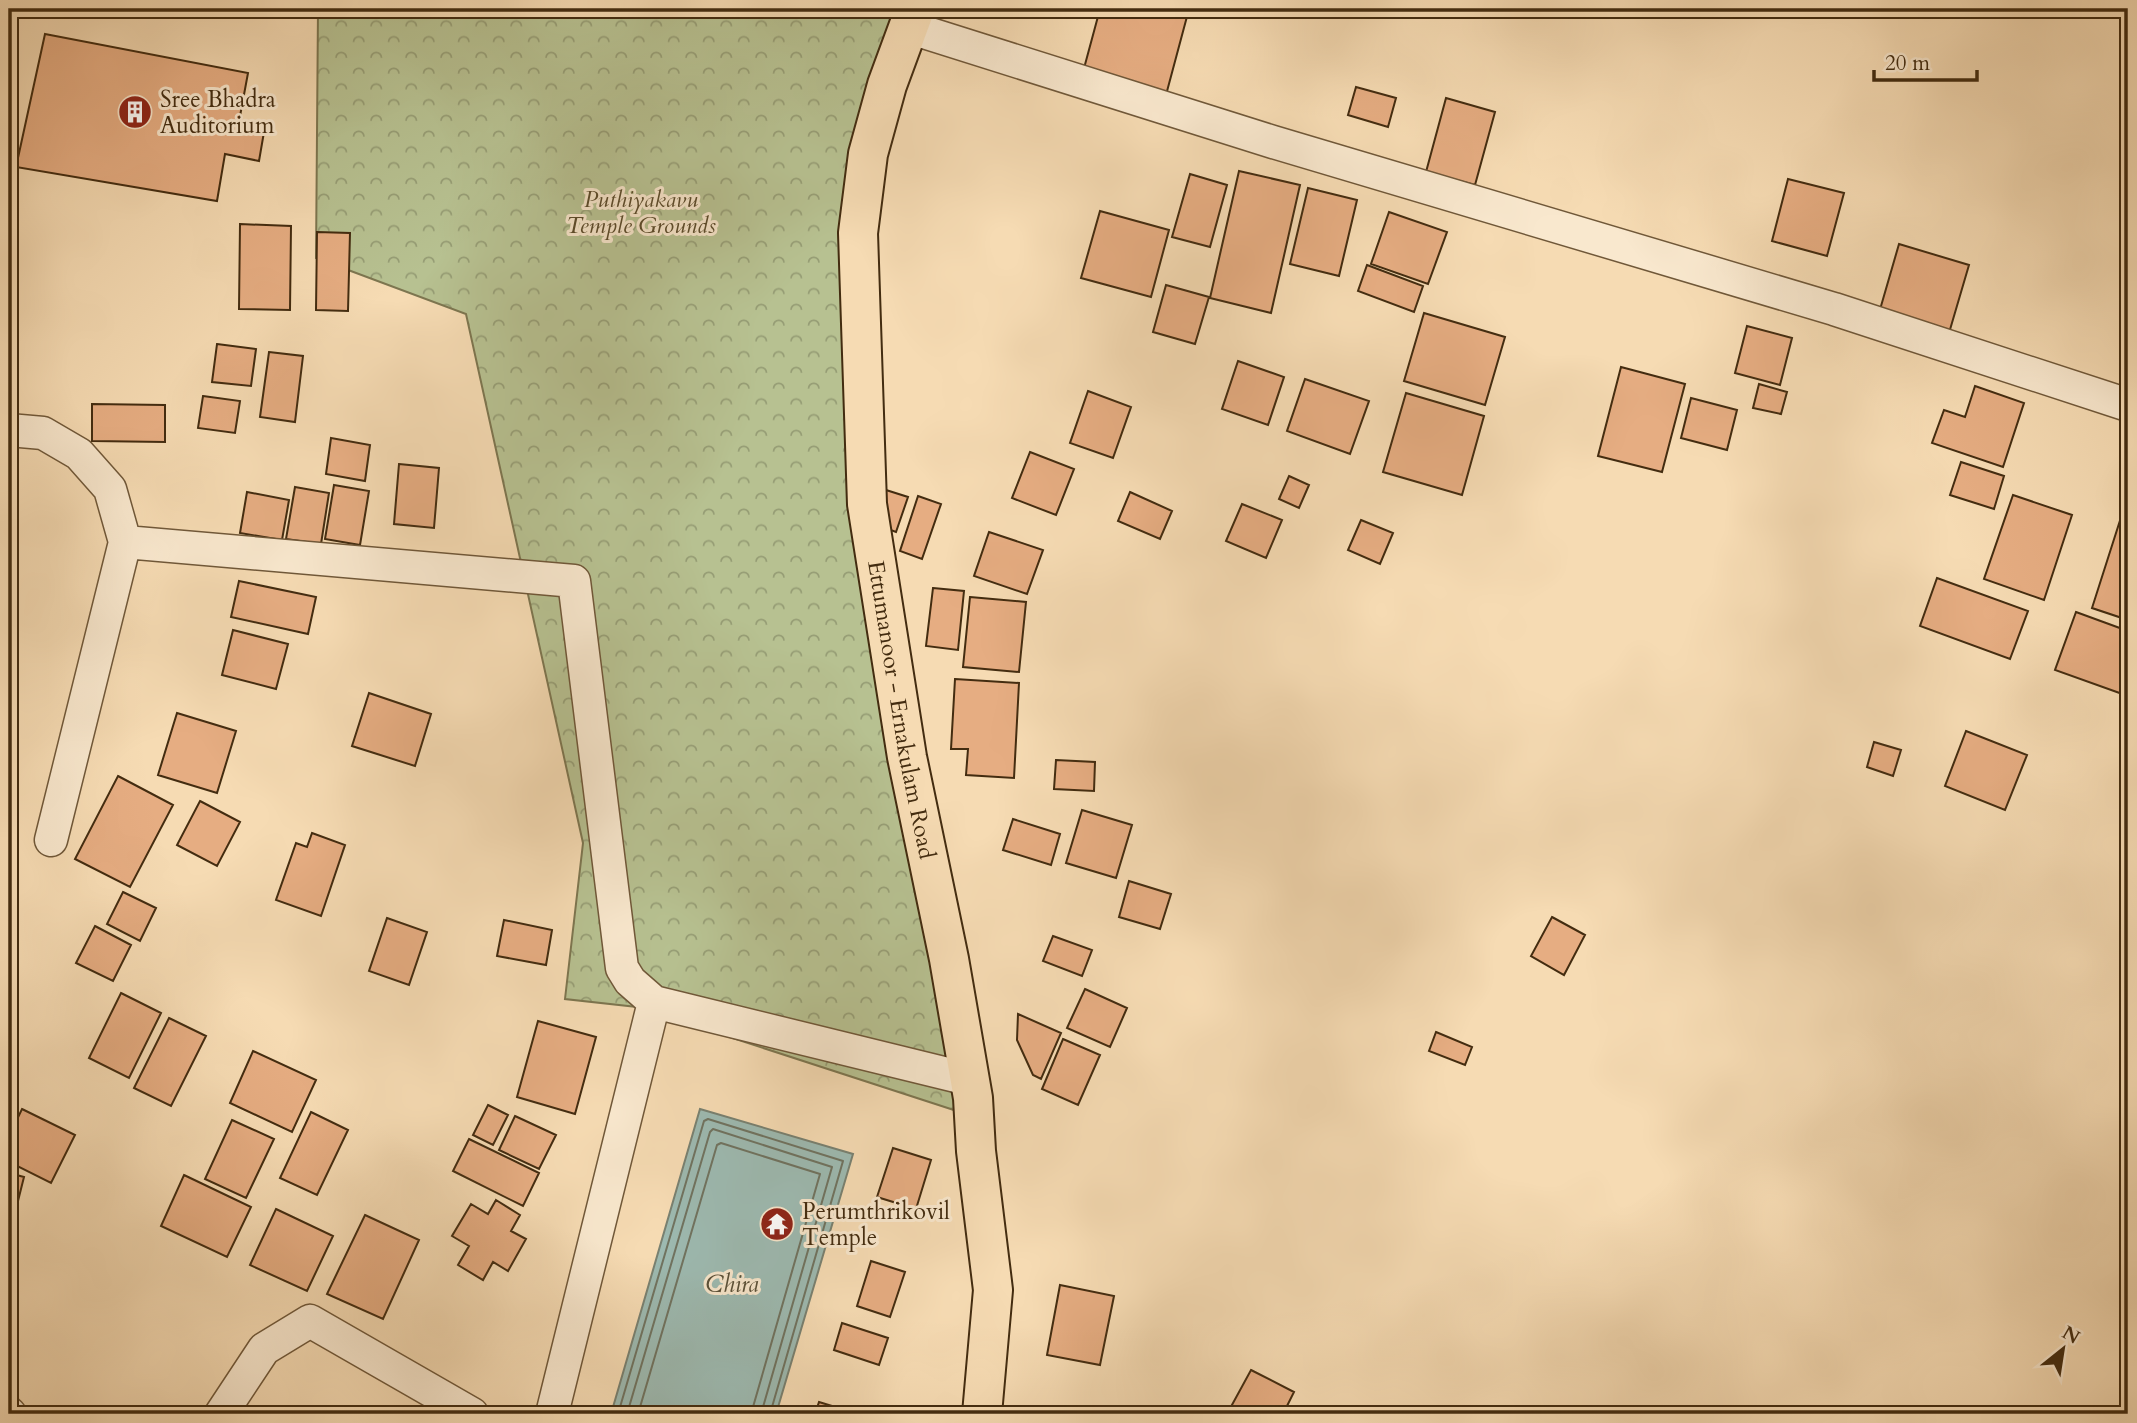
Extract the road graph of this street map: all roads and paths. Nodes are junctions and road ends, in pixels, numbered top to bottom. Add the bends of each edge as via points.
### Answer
1 (912, 18) edge
2 (2128, 405) edge
3 (9, 430) edge
4 (125, 542) junction
5 (51, 840) dead end
6 (654, 1002) junction
7 (968, 1079) junction
8 (221, 1414) edge
9 (472, 1414) edge
10 (552, 1414) edge
11 (982, 1414) edge

1 - 2 street via 1273,142 1821,305
1 - 7 main road, Ettumanoor - Ernakulam Road via 868,154 858,233 867,504 907,757 949,959
3 - 4 street via 43,433 79,454 110,489
4 - 5 street
4 - 6 street via 574,581 622,968
6 - 7 street
6 - 10 street
7 - 11 main road, Ettumanoor - Ernakulam Road via 993,1290
8 - 9 street via 264,1349 310,1321

